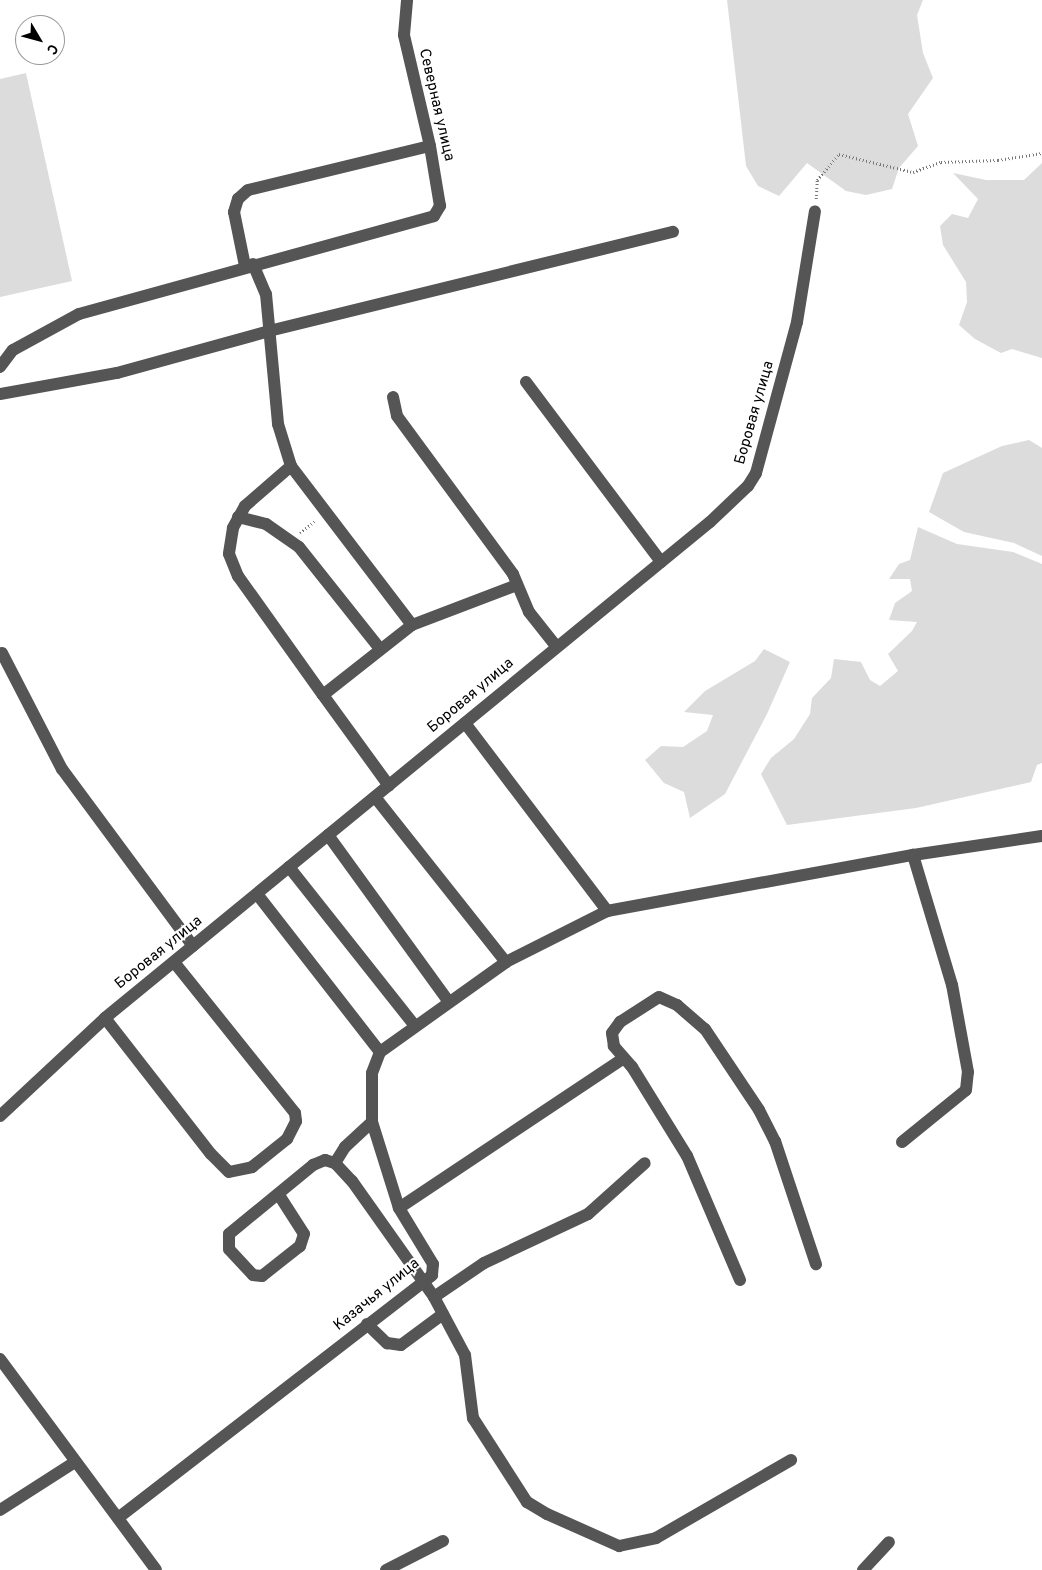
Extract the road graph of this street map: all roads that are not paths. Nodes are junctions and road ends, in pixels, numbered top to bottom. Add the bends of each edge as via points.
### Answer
1 (407, 0) edge
2 (430, 146) junction
3 (815, 211) road end
4 (673, 232) dead end
5 (249, 265) junction
6 (269, 331) junction
7 (0, 367) edge
8 (526, 382) dead end
9 (0, 394) edge
10 (394, 397) dead end
11 (291, 466) junction
12 (238, 517) junction
13 (661, 562) junction
14 (517, 585) junction
15 (412, 624) junction
16 (556, 646) junction
17 (380, 649) junction
18 (2, 653) dead end
19 (323, 695) junction
20 (465, 723) junction
21 (389, 786) junction
22 (375, 797) junction
23 (328, 836) junction
24 (1042, 836) edge
25 (913, 855) junction
26 (289, 867) junction
27 (257, 894) junction
28 (608, 910) junction
29 (194, 946) junction
30 (174, 962) junction
31 (506, 962) junction
32 (448, 1001) junction
33 (105, 1018) junction
34 (415, 1026) junction
35 (380, 1052) junction
36 (624, 1058) junction
37 (0, 1116) edge
38 (372, 1122) junction
39 (902, 1142) dead end
40 (646, 1162) dead end
41 (335, 1164) junction
42 (279, 1195) junction
43 (399, 1208) junction
44 (816, 1264) dead end
45 (740, 1280) dead end
46 (422, 1282) junction
47 (434, 1297) junction
48 (443, 1314) junction
49 (367, 1324) junction
50 (0, 1359) edge
51 (791, 1460) dead end
52 (75, 1462) junction
53 (0, 1510) edge
54 (118, 1518) junction
55 (442, 1541) dead end
56 (889, 1542) dead end
57 (156, 1570) edge
58 (386, 1570) edge
59 (863, 1570) edge

1 - 2 street, Северная улица via 404,35
2 - 5 street, Северная улица via 440,206 434,216
2 - 5 street via 248,190 238,199 234,212
3 - 13 street, Боровая улица via 797,322 756,473 748,486 710,522
4 - 6 street
5 - 6 street via 266,294
5 - 7 street via 79,314 13,350
6 - 9 street via 117,373
6 - 11 street via 278,424
8 - 13 street
10 - 14 street via 397,416
11 - 12 street via 258,492
11 - 15 street
12 - 17 street via 266,524 292,540
12 - 19 street via 229,541 229,554 238,576
13 - 16 street, Боровая улица
14 - 15 street
14 - 16 street via 529,612
15 - 17 street
16 - 20 street, Боровая улица
17 - 19 street
18 - 29 street via 62,769
19 - 21 street
20 - 21 street, Боровая улица
20 - 28 street
21 - 22 street, Боровая улица
22 - 23 street, Боровая улица
22 - 31 street
23 - 26 street, Боровая улица
23 - 32 street
24 - 25 street
25 - 28 street
25 - 39 street via 952,985 968,1072 966,1090
26 - 27 street, Боровая улица
26 - 34 street
27 - 29 street, Боровая улица
27 - 35 street
28 - 31 street
29 - 30 street, Боровая улица
30 - 33 street, Боровая улица
30 - 33 street via 295,1113 296,1121 287,1139 252,1167 229,1172 211,1154
31 - 32 street
32 - 34 street
33 - 37 street, Боровая улица
34 - 35 street
35 - 38 street, Казачья улица via 372,1073
36 - 43 street
36 - 44 street via 614,1046 612,1033 620,1022 660,997 677,1005 705,1029 759,1110 775,1141
36 - 45 street via 686,1156
38 - 41 street via 345,1147
38 - 43 street, Казачья улица
40 - 47 street via 588,1214 484,1263
41 - 42 street via 325,1160 312,1165
41 - 46 street via 352,1181
42 - 42 street via 304,1234 300,1246 270,1272 262,1276 252,1275 229,1249 229,1234
43 - 46 street, Казачья улица via 433,1264 432,1275
46 - 47 street
46 - 49 street, Казачья улица
47 - 48 street
48 - 49 street via 401,1345 386,1342
48 - 51 street via 466,1355 473,1418 527,1502 619,1546 656,1538
49 - 54 street, Казачья улица
50 - 52 street
52 - 53 street
52 - 54 street
54 - 57 street
55 - 58 street
56 - 59 street

